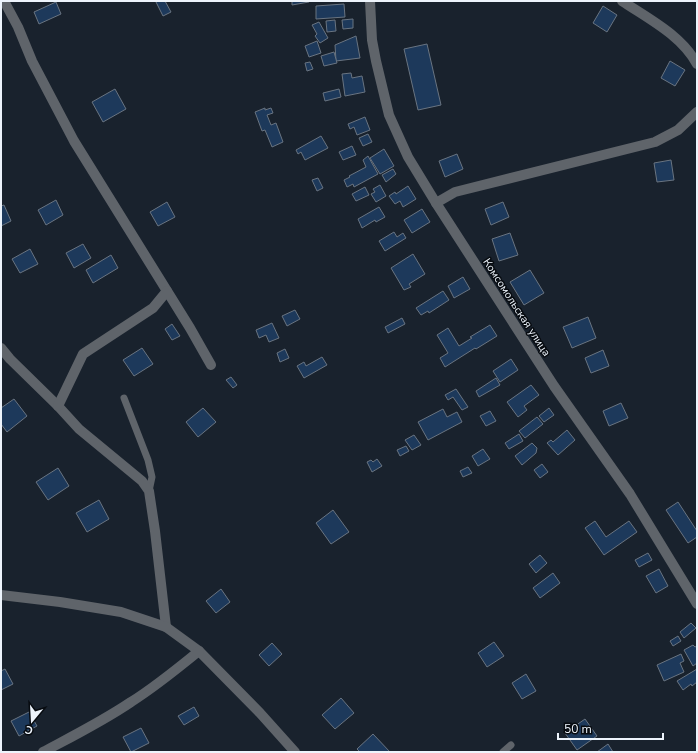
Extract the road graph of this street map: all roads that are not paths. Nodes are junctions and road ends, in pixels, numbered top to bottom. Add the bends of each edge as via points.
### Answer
1 (4, 1) edge
2 (370, 1) edge
3 (622, 1) edge
4 (697, 64) edge
5 (697, 112) edge
6 (436, 203) junction
7 (167, 291) junction
8 (1, 348) edge
9 (212, 365) dead end
10 (124, 398) dead end
11 (58, 406) junction
12 (149, 491) junction
13 (1, 595) edge
14 (697, 604) edge
15 (166, 627) junction
16 (199, 651) junction
17 (511, 745) dead end
18 (43, 752) edge
19 (295, 752) edge
20 (503, 752) edge

1 - 7 street via 74,141
2 - 6 street, Комсомольская улица via 372,40 389,115 408,157
3 - 4 street via 667,30
5 - 6 street via 678,130 655,142 455,192
6 - 14 street, Комсомольская улица via 554,386 630,494
7 - 9 street
7 - 11 street via 153,308 83,354
8 - 11 street
10 - 12 lane via 148,460 152,478
11 - 12 street via 79,429 142,481
12 - 15 street
13 - 15 street via 121,612
15 - 16 street
16 - 18 street via 129,704
16 - 19 street
17 - 20 lane

